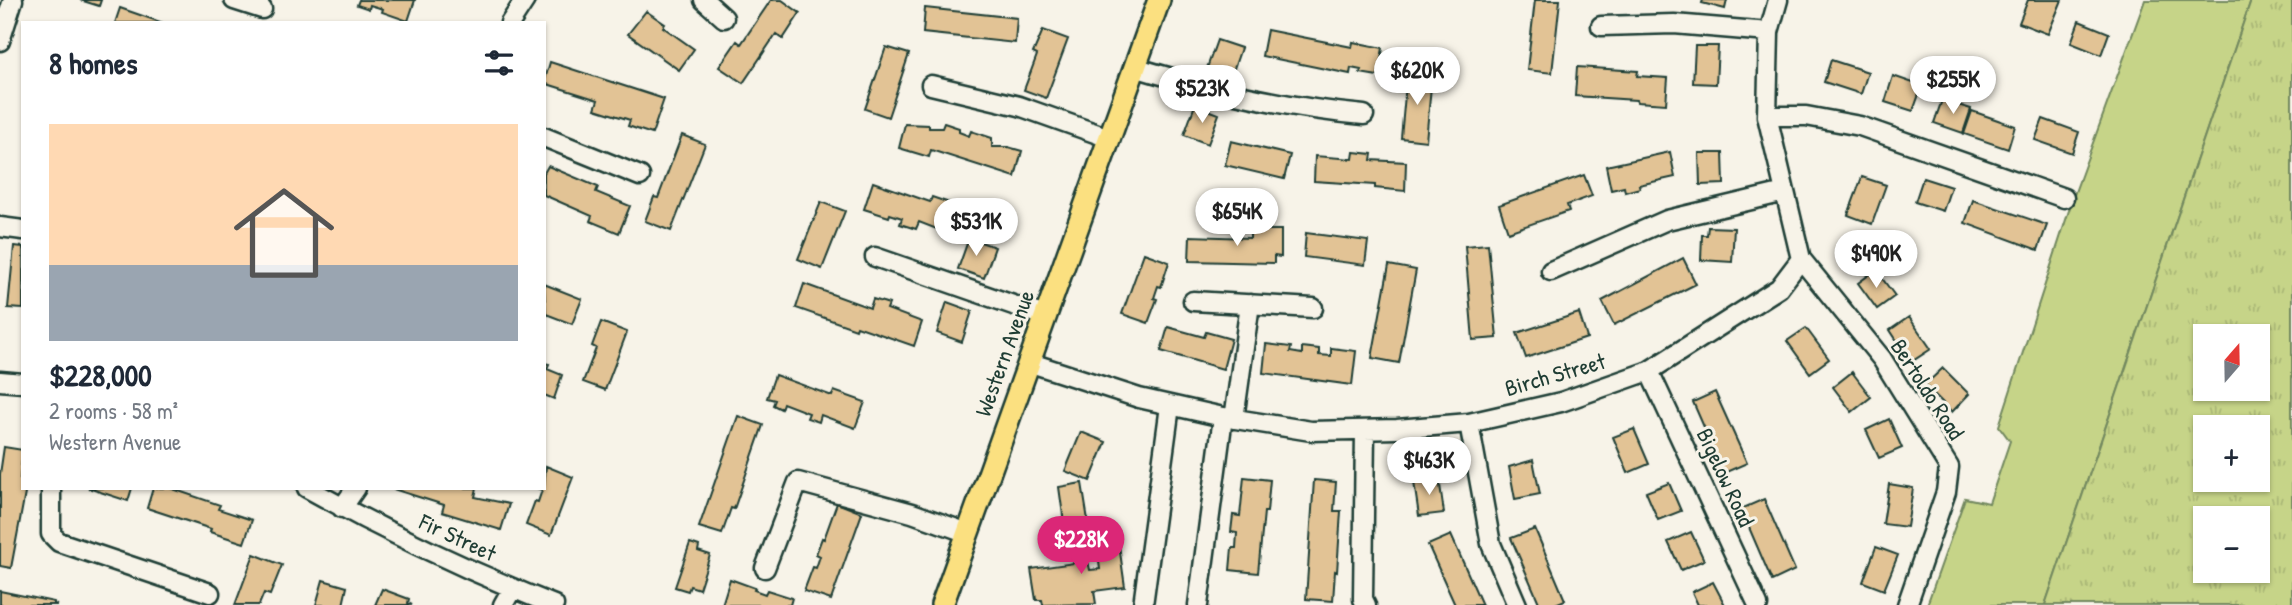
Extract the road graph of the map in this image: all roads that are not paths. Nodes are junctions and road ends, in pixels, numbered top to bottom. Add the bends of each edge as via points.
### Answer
1 (13, 0) edge
2 (234, 0) edge
3 (525, 0) edge
4 (704, 0) edge
5 (1159, 0) edge
6 (1779, 0) edge
7 (262, 9) dead end
8 (724, 18) dead end
9 (3, 19) edge
10 (511, 21) edge
11 (1601, 26) dead end
12 (1769, 32) junction
13 (0, 41) edge
14 (1135, 67) junction
15 (931, 85) dead end
16 (1363, 115) dead end
17 (1767, 116) junction
18 (546, 138) edge
19 (1109, 138) junction
20 (640, 176) dead end
21 (1785, 192) junction
22 (2064, 198) dead end
23 (0, 227) edge
24 (21, 230) edge
25 (875, 257) dead end
26 (1801, 259) junction
27 (1551, 271) dead end
28 (1193, 301) dead end
29 (1250, 304) junction
30 (1313, 307) dead end
31 (1045, 316) junction
32 (1028, 362) junction
33 (1649, 371) junction
34 (0, 381) edge
35 (21, 383) edge
36 (1170, 405) junction
37 (1228, 418) junction
38 (1469, 423) junction
39 (1365, 430) junction
40 (51, 490) edge
41 (310, 490) edge
42 (355, 490) edge
43 (342, 508) junction
44 (968, 533) junction
45 (765, 568) dead end
46 (512, 589) junction
47 (210, 593) dead end
48 (503, 605) edge
49 (555, 605) edge
50 (942, 605) edge
51 (1143, 605) edge
52 (1198, 605) edge
53 (1366, 605) edge
54 (1517, 605) edge
55 (1758, 605) edge
56 (1907, 605) edge

1 - 9 street
2 - 7 street
3 - 10 street
4 - 8 street
5 - 14 main road, Western Avenue
6 - 12 street
9 - 13 street
11 - 12 street via 1674,24
12 - 17 street
14 - 16 street via 1252,99
14 - 19 main road, Western Avenue
15 - 19 street via 1019,106
17 - 21 street
17 - 22 street via 1806,116 1860,126
18 - 20 street
19 - 31 main road, Western Avenue
21 - 26 street
21 - 27 street via 1667,220
23 - 24 street
25 - 31 street
26 - 33 street, Birch Street via 1779,288
26 - 56 street, Bertoldo Road via 1882,359 1949,467 1946,492
28 - 29 street
29 - 30 street
29 - 37 street
31 - 32 main road, Western Avenue
32 - 36 street, Birch Street
32 - 44 main road, Western Avenue
33 - 38 street, Birch Street via 1561,402
33 - 55 street, Bigelow Road
34 - 35 street
36 - 37 street, Birch Street
36 - 51 street
37 - 39 street, Birch Street via 1311,432
37 - 52 street
38 - 39 street, Birch Street
38 - 54 street via 1491,544
39 - 53 street
40 - 47 street via 51,534 59,542
41 - 43 street, Fir Street
42 - 43 street
43 - 46 street, Fir Street
44 - 45 street via 798,482
44 - 50 main road, Western Avenue
46 - 48 street
46 - 49 street, Fir Street

